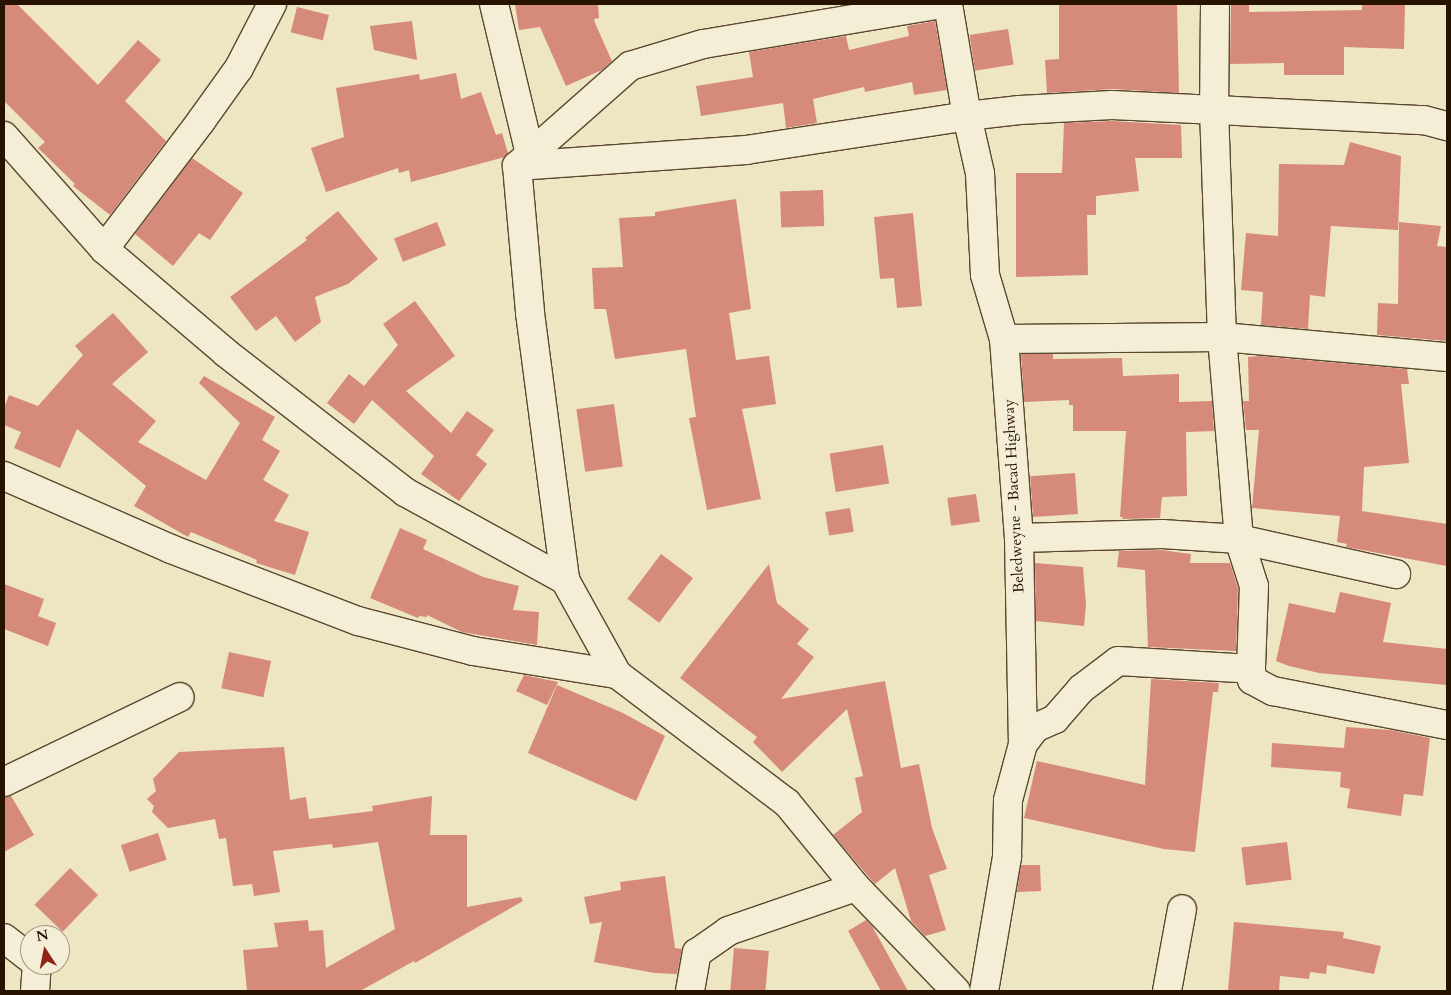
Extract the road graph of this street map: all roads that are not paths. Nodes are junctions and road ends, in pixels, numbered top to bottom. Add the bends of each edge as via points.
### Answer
1 (272, 4) edge
2 (494, 4) edge
3 (942, 4) edge
4 (948, 4) edge
5 (1215, 4) edge
6 (1214, 109) junction
7 (967, 116) junction
8 (1447, 126) edge
9 (4, 136) edge
10 (523, 160) junction
11 (104, 249) junction
12 (1222, 337) junction
13 (1004, 339) junction
14 (1447, 357) edge
15 (4, 476) edge
16 (1019, 538) junction
17 (1239, 539) junction
18 (1396, 574) dead end
19 (565, 580) junction
20 (1251, 669) junction
21 (617, 674) junction
22 (180, 696) dead end
23 (1447, 725) edge
24 (1023, 744) junction
25 (4, 782) edge
26 (856, 887) junction
27 (1182, 909) dead end
28 (4, 938) edge
29 (20, 950) edge
30 (36, 975) edge
31 (35, 991) edge
32 (690, 991) edge
33 (956, 991) edge
34 (984, 991) edge
35 (1167, 991) edge

1 - 11 street via 239,68
2 - 10 street
3 - 10 street via 704,44 630,66
4 - 7 street, Beledweyne - Bacad Highway
5 - 6 street
6 - 7 street via 1112,105
6 - 8 street via 1424,120
6 - 12 street
7 - 10 street via 746,150
7 - 13 street, Beledweyne - Bacad Highway via 980,173 985,275
9 - 11 street
10 - 19 street via 530,312
11 - 19 street via 226,353 405,492
12 - 13 street
12 - 14 street
12 - 17 street
13 - 16 street, Beledweyne - Bacad Highway
15 - 21 street via 171,550 358,621 473,651
16 - 17 street via 1162,534
16 - 24 street, Beledweyne - Bacad Highway
17 - 18 street
17 - 20 street via 1254,586
19 - 21 street
20 - 23 street via 1252,680 1273,691
20 - 24 street via 1118,661 1080,689 1055,719 1035,728
21 - 26 street via 787,803
22 - 25 street
24 - 34 street, Beledweyne - Bacad Highway via 1008,800 1007,858
26 - 32 street via 728,931 697,953
26 - 33 street
27 - 35 street
28 - 29 street
30 - 31 street

